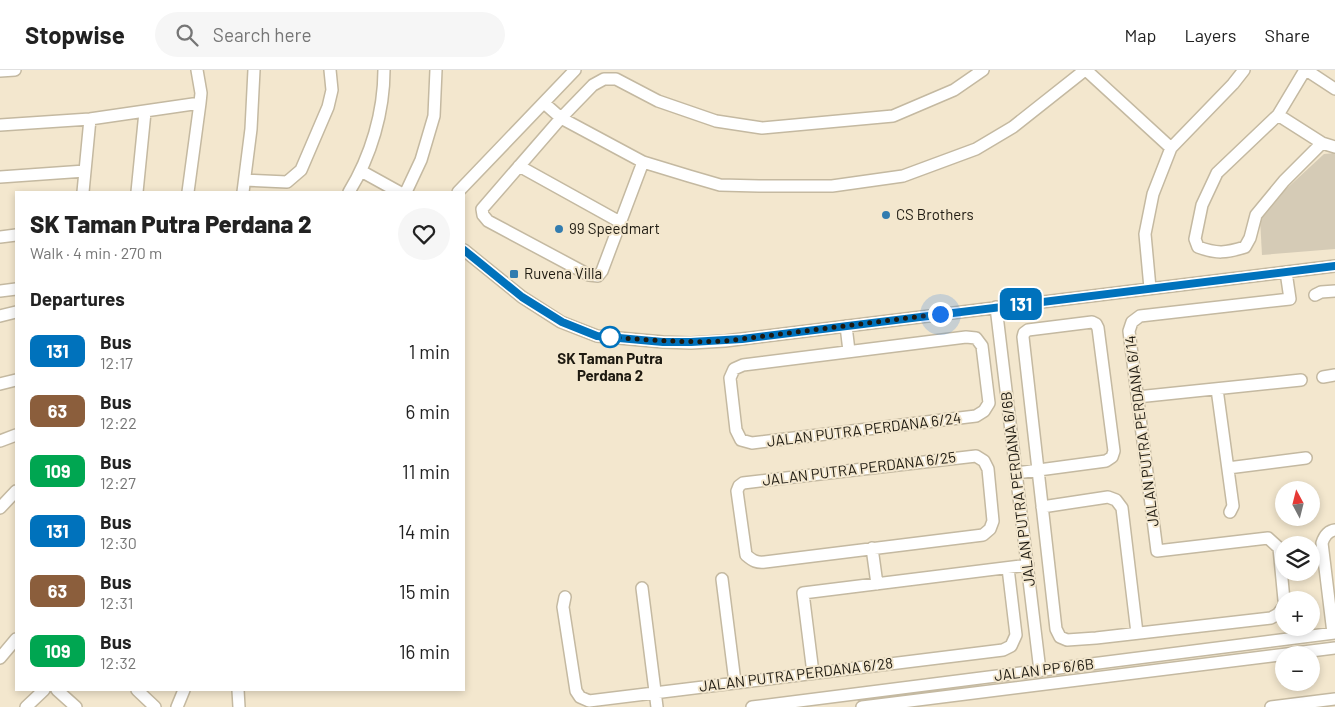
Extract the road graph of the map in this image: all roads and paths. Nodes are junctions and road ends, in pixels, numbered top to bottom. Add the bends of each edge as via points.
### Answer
1 (16, 70) edge
2 (197, 70) edge
3 (254, 70) edge
4 (330, 70) edge
5 (384, 70) edge
6 (436, 70) edge
7 (575, 70) edge
8 (983, 70) edge
9 (1086, 70) edge
10 (1244, 70) edge
11 (1305, 70) edge
12 (0, 71) edge
13 (1335, 89) edge
14 (200, 103) junction
15 (544, 103) junction
16 (145, 112) junction
17 (1278, 115) junction
18 (562, 118) junction
19 (90, 119) junction
20 (0, 125) edge
21 (1322, 143) junction
22 (1335, 147) edge
23 (1171, 148) junction
24 (642, 162) junction
25 (519, 166) junction
26 (85, 171) junction
27 (361, 171) junction
28 (0, 177) edge
29 (245, 180) junction
30 (83, 191) edge
31 (137, 191) edge
32 (188, 191) edge
33 (243, 191) edge
34 (350, 191) edge
35 (397, 191) edge
36 (406, 191) edge
37 (459, 191) edge
38 (620, 222) junction
39 (15, 234) edge
40 (0, 237) edge
41 (465, 251) edge
42 (1335, 266) edge
43 (1286, 272) junction
44 (1150, 288) junction
45 (15, 289) edge
46 (0, 291) edge
47 (1335, 291) edge
48 (1315, 295) dead end
49 (996, 307) junction
50 (15, 312) edge
51 (0, 316) edge
52 (846, 326) junction
53 (849, 351) junction
54 (1335, 375) edge
55 (1323, 377) dead end
56 (15, 380) edge
57 (1301, 380) dead end
58 (0, 384) edge
59 (1217, 389) junction
60 (1138, 397) junction
61 (15, 435) edge
62 (0, 441) edge
63 (1306, 458) dead end
64 (1228, 468) junction
65 (1038, 470) junction
66 (1016, 473) junction
67 (15, 492) edge
68 (1042, 506) junction
69 (0, 508) edge
70 (1230, 512) dead end
71 (1335, 530) edge
72 (872, 548) junction
73 (1028, 565) junction
74 (1008, 568) junction
75 (722, 579) dead end
76 (877, 584) junction
77 (642, 588) dead end
78 (1283, 591) edge
79 (565, 597) dead end
80 (1333, 610) edge
81 (1275, 616) edge
82 (1137, 633) junction
83 (1334, 633) edge
84 (14, 647) edge
85 (1335, 648) edge
86 (0, 658) edge
87 (1040, 671) junction
88 (813, 673) junction
89 (735, 682) junction
90 (43, 691) edge
91 (58, 691) edge
92 (138, 691) edge
93 (184, 691) edge
94 (238, 691) edge
95 (655, 692) junction
96 (861, 693) junction
97 (1335, 699) edge
98 (26, 707) edge
99 (76, 707) edge
100 (155, 707) edge
101 (177, 707) edge
102 (239, 707) edge
103 (658, 707) edge
104 (752, 707) edge
105 (863, 707) edge
106 (1271, 707) edge

1 - 12 street
2 - 14 street
3 - 29 street
4 - 29 street via 332,90 328,107 301,170 287,182
5 - 27 street via 384,91 376,132
6 - 36 street via 434,116 421,160
7 - 15 street
8 - 18 street via 954,90 892,116 762,128 716,121 658,101 616,79 604,79 593,85
9 - 23 street
9 - 24 street via 1013,127 983,145 903,176 832,186 720,185
10 - 23 street
11 - 13 street
11 - 17 street
14 - 16 street
14 - 32 street
15 - 18 street
15 - 37 street
16 - 19 street
16 - 31 street
17 - 21 street
17 - 21 street via 1218,173 1202,205 1195,239 1198,247 1226,253 1246,247 1256,215
18 - 24 street
18 - 25 street
19 - 20 street
19 - 26 street
21 - 22 street
23 - 44 street via 1153,194 1145,234
24 - 38 street
25 - 38 street
25 - 38 street via 482,209 488,222 588,275 598,276
26 - 28 street
26 - 30 street
27 - 34 street
27 - 35 street
29 - 33 street
39 - 40 street
41 - 52 street via 522,297 562,322 597,336 663,342 725,341
42 - 43 street
43 - 44 street
43 - 60 street, JALAN PUTRA PERDANA 6/14 via 1290,299 1140,316 1132,322 1129,330
44 - 49 street
45 - 46 street
47 - 48 street
49 - 52 street
49 - 66 street, JALAN PUTRA PERDANA 6/6B
50 - 51 street
52 - 53 street
53 - 53 street, JALAN PUTRA PERDANA 6/24 via 743,365 734,369 730,378 736,430 742,440 752,443 976,416 989,403 982,346 976,338 966,336
54 - 55 street
56 - 58 street
57 - 59 street
59 - 60 street
59 - 64 street
60 - 78 street, JALAN PUTRA PERDANA 6/14 via 1157,550 1268,538 1279,548
61 - 62 street
63 - 64 street
64 - 70 street via 1233,506
65 - 65 street via 1106,461 1112,457 1114,451 1098,328 1092,322 1024,333
65 - 66 street
65 - 68 street
66 - 73 street, JALAN PUTRA PERDANA 6/6B
67 - 69 street
68 - 82 street via 1056,629 1060,636 1068,640
68 - 82 street via 1108,498 1116,500 1122,508
71 - 80 street via 1324,536 1322,543
72 - 72 street, JALAN PUTRA PERDANA 6/25 via 983,535 993,521 988,469 984,461 976,456 743,483 737,490 746,555 751,560 758,563
72 - 76 street
73 - 74 street
73 - 87 street, JALAN PUTRA PERDANA 6/6B
74 - 76 street
74 - 88 street, JALAN PUTRA PERDANA 6/28 via 1016,635 1011,646 1003,650
75 - 89 street
76 - 88 street via 803,593
77 - 95 street
79 - 95 street, JALAN PUTRA PERDANA 6/28 via 563,607 574,682 580,698 589,701
80 - 83 street
81 - 82 street
83 - 87 street, JALAN PP 6/6B
84 - 86 street
85 - 105 street, JALAN PP 6/6B
87 - 96 street, JALAN PP 6/6B
88 - 89 street, JALAN PUTRA PERDANA 6/28
89 - 95 street, JALAN PUTRA PERDANA 6/28
90 - 98 street
91 - 99 street
92 - 100 street
93 - 101 street
94 - 102 street
95 - 103 street
96 - 104 street, JALAN PP 6/6B
96 - 105 street
97 - 106 street

